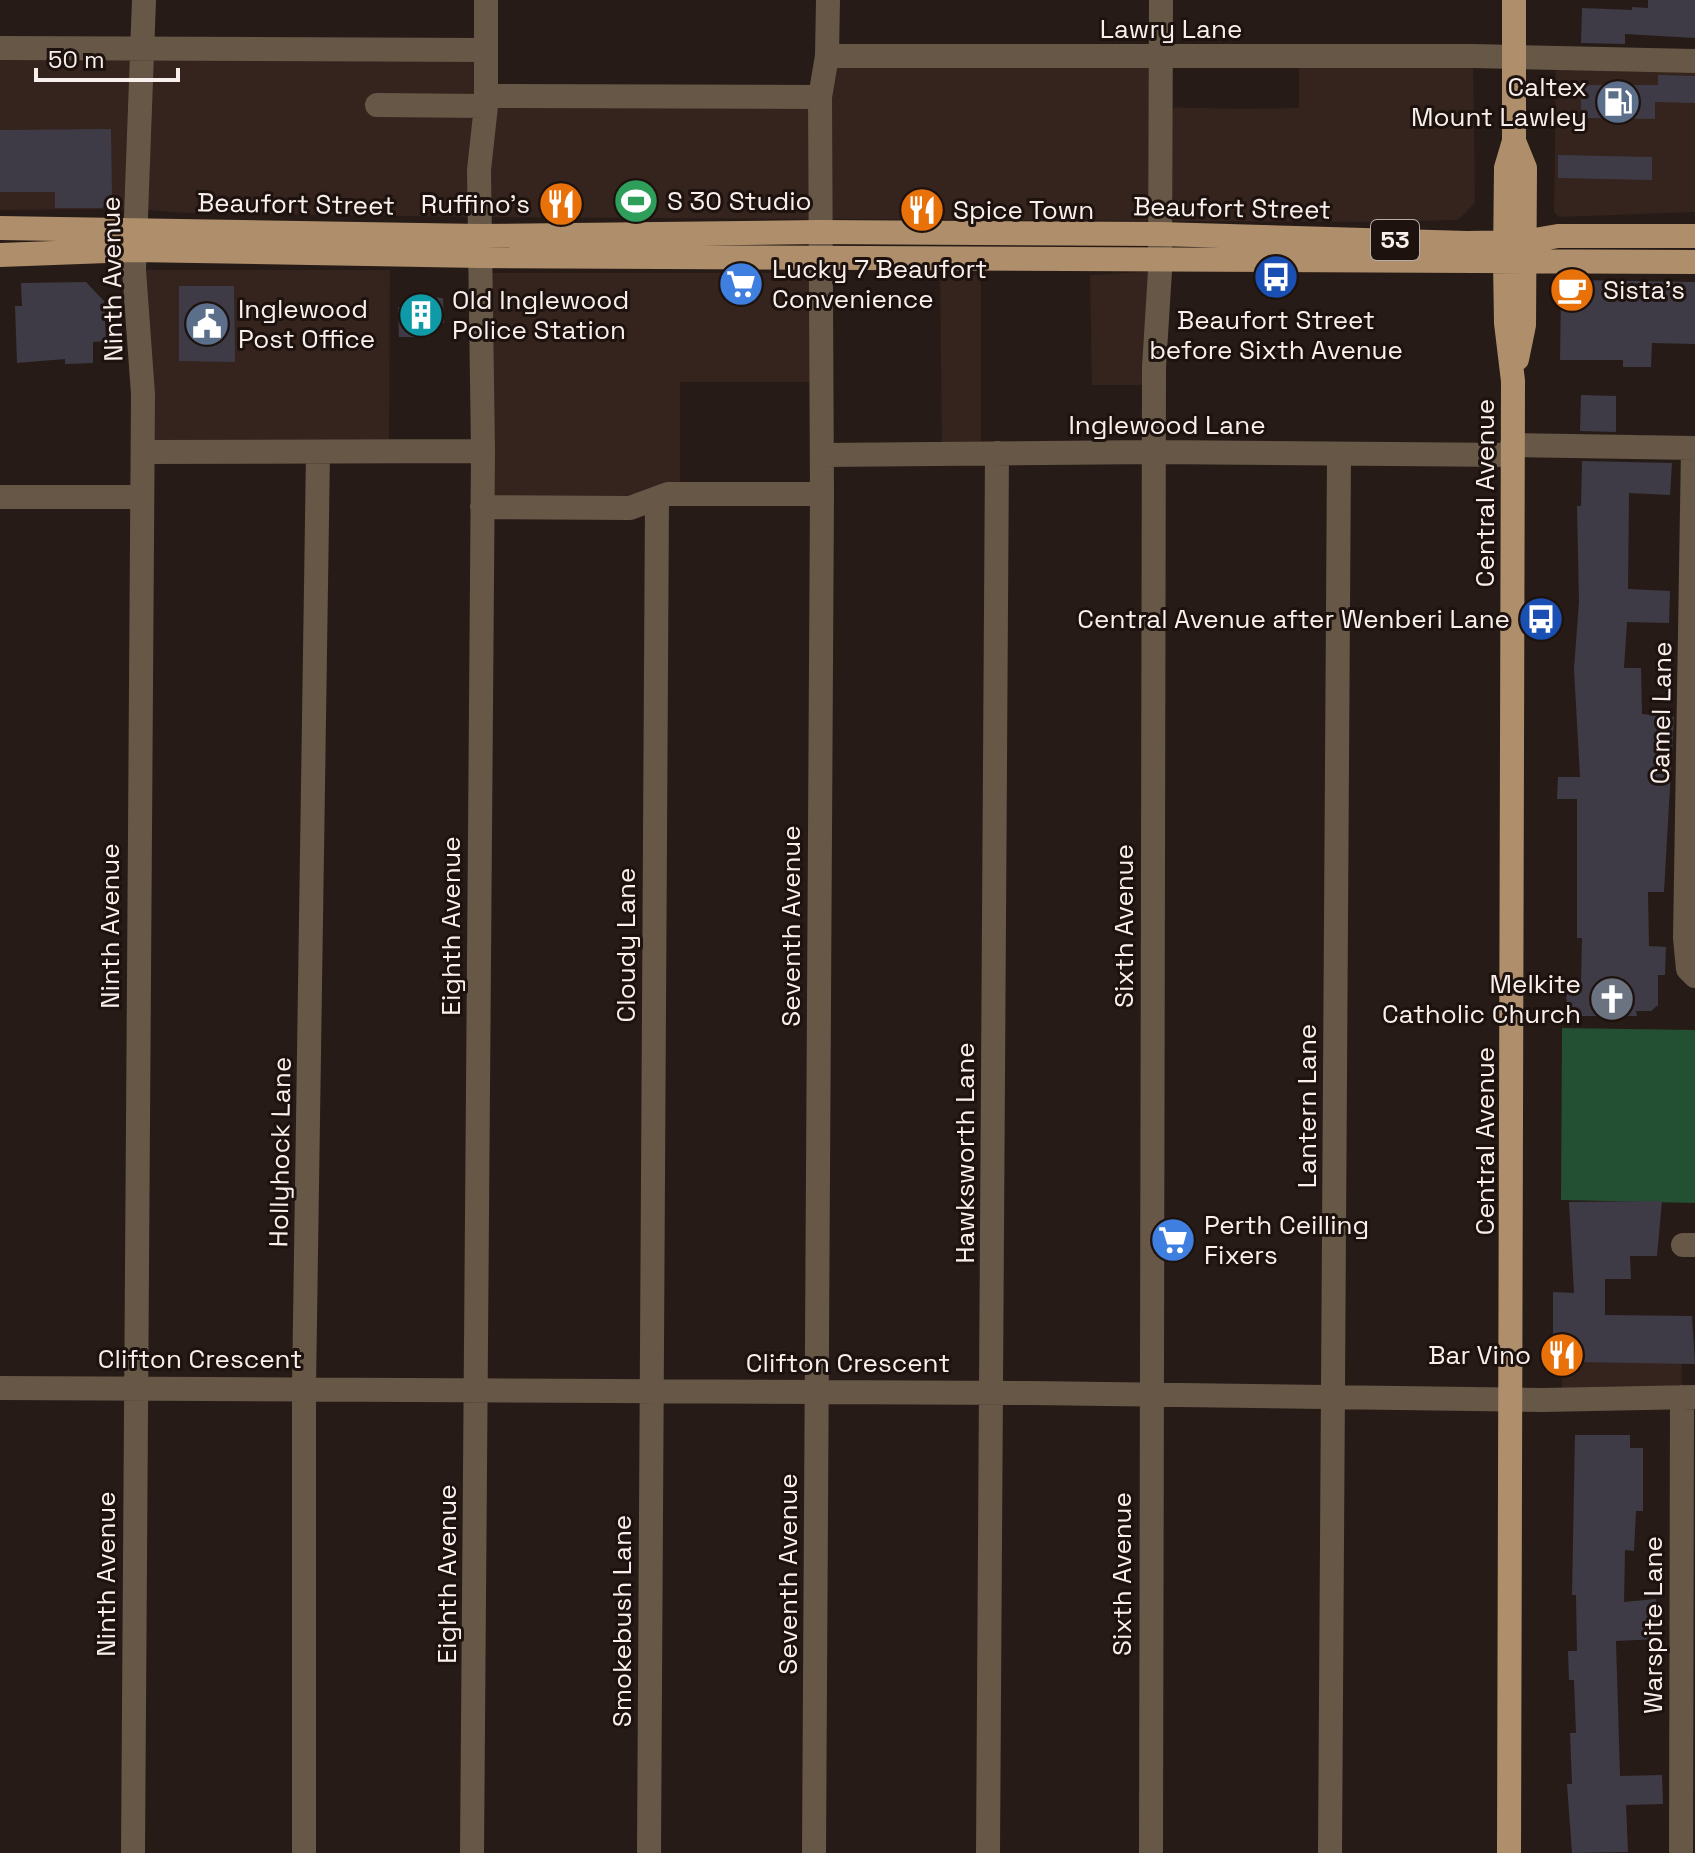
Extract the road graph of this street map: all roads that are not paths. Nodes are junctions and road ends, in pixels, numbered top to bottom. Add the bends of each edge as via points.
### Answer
1 (144, 0) edge
2 (486, 0) edge
3 (828, 0) edge
4 (1161, 0) edge
5 (1514, 0) edge
6 (0, 48) edge
7 (144, 49) junction
8 (486, 50) junction
9 (827, 56) junction
10 (1159, 57) junction
11 (1514, 57) junction
12 (1695, 61) edge
13 (820, 97) junction
14 (486, 101) junction
15 (377, 105) dead end
16 (0, 228) edge
17 (819, 232) junction
18 (1160, 234) junction
19 (1695, 236) edge
20 (135, 239) junction
21 (480, 246) junction
22 (1515, 252) junction
23 (0, 255) edge
24 (820, 257) junction
25 (1159, 260) junction
26 (1695, 262) edge
27 (1694, 448) edge
28 (1512, 450) junction
29 (483, 451) junction
30 (143, 452) junction
31 (318, 452) junction
32 (1154, 452) junction
33 (997, 453) junction
34 (822, 455) junction
35 (1339, 455) junction
36 (822, 494) junction
37 (0, 497) edge
38 (141, 497) junction
39 (657, 500) junction
40 (482, 507) junction
41 (1695, 976) edge
42 (135, 1387) junction
43 (304, 1387) junction
44 (0, 1388) edge
45 (476, 1389) junction
46 (652, 1390) junction
47 (817, 1391) junction
48 (992, 1392) junction
49 (1150, 1394) junction
50 (1333, 1395) junction
51 (1513, 1397) junction
52 (1688, 1397) edge
53 (133, 1853) edge
54 (304, 1853) edge
55 (472, 1853) edge
56 (649, 1853) edge
57 (814, 1853) edge
58 (988, 1853) edge
59 (1151, 1853) edge
60 (1330, 1853) edge
61 (1509, 1853) edge
62 (1681, 1853) edge

1 - 7 street, Ninth Avenue
2 - 8 street, Eighth Avenue
3 - 9 street, Seventh Avenue
4 - 10 street, Sixth Avenue
5 - 11 main road, Central Avenue
6 - 7 street
7 - 8 street
7 - 20 street, Ninth Avenue
8 - 14 street, Eighth Avenue
9 - 10 street, Lawry Lane
9 - 13 street, Seventh Avenue
10 - 11 street, Lawry Lane
10 - 18 street, Sixth Avenue
11 - 12 street, Lawry Lane
11 - 22 main road, Central Avenue via 1514,141 1506,168
13 - 14 street
13 - 17 street, Seventh Avenue
14 - 15 street
14 - 21 street, Eighth Avenue via 480,129
16 - 20 main road, Beaufort Street / 53
17 - 18 main road, Beaufort Street / 53
17 - 21 main road, Beaufort Street / 53
17 - 24 street, Seventh Avenue
18 - 22 main road, Beaufort Street / 53
18 - 25 street, Sixth Avenue
19 - 22 main road, Beaufort Street / 53 via 1558,236
20 - 21 main road, Beaufort Street / 53
20 - 23 main road, Beaufort Street / 53
20 - 30 street, Ninth Avenue
21 - 24 main road, Beaufort Street / 53
21 - 29 street, Eighth Avenue
22 - 25 main road, Beaufort Street / 53
22 - 26 main road, Beaufort Street / 53
22 - 28 main road, Central Avenue via 1524,325 1513,381
24 - 25 main road, Beaufort Street / 53
24 - 34 street, Seventh Avenue
25 - 32 street, Sixth Avenue
27 - 28 street, Inglewood Lane
27 - 41 street, Camel Lane via 1685,938 1688,969
28 - 35 street, Inglewood Lane
28 - 51 main road, Central Avenue
29 - 31 street
29 - 40 street, Eighth Avenue
30 - 31 street
30 - 38 street, Ninth Avenue
31 - 43 street, Hollyhock Lane
32 - 33 street, Inglewood Lane
32 - 35 street, Inglewood Lane
32 - 49 street, Sixth Avenue
33 - 34 street, Inglewood Lane
33 - 48 street, Hawksworth Lane
34 - 36 street, Seventh Avenue
35 - 50 street, Lantern Lane
36 - 39 street via 668,494
36 - 47 street, Seventh Avenue
37 - 38 street
38 - 42 street, Ninth Avenue
39 - 40 street via 630,508
39 - 46 street, Cloudy Lane
40 - 45 street, Eighth Avenue
42 - 43 street, Clifton Crescent
42 - 44 street, Clifton Crescent
42 - 53 street, Ninth Avenue
43 - 45 street, Clifton Crescent
43 - 54 street, Hollyhock Lane
45 - 46 street, Clifton Crescent
45 - 55 street, Eighth Avenue
46 - 47 street, Clifton Crescent
46 - 56 street, Smokebush Lane
47 - 48 street, Clifton Crescent
47 - 57 street, Seventh Avenue
48 - 49 street, Clifton Crescent
48 - 58 street, Hawksworth Lane
49 - 50 street, Clifton Crescent
49 - 59 street, Sixth Avenue
50 - 51 street, Clifton Crescent
50 - 60 street, Lantern Lane
51 - 52 street, Clifton Crescent
51 - 61 main road, Central Avenue
52 - 62 street, Warspite Lane

